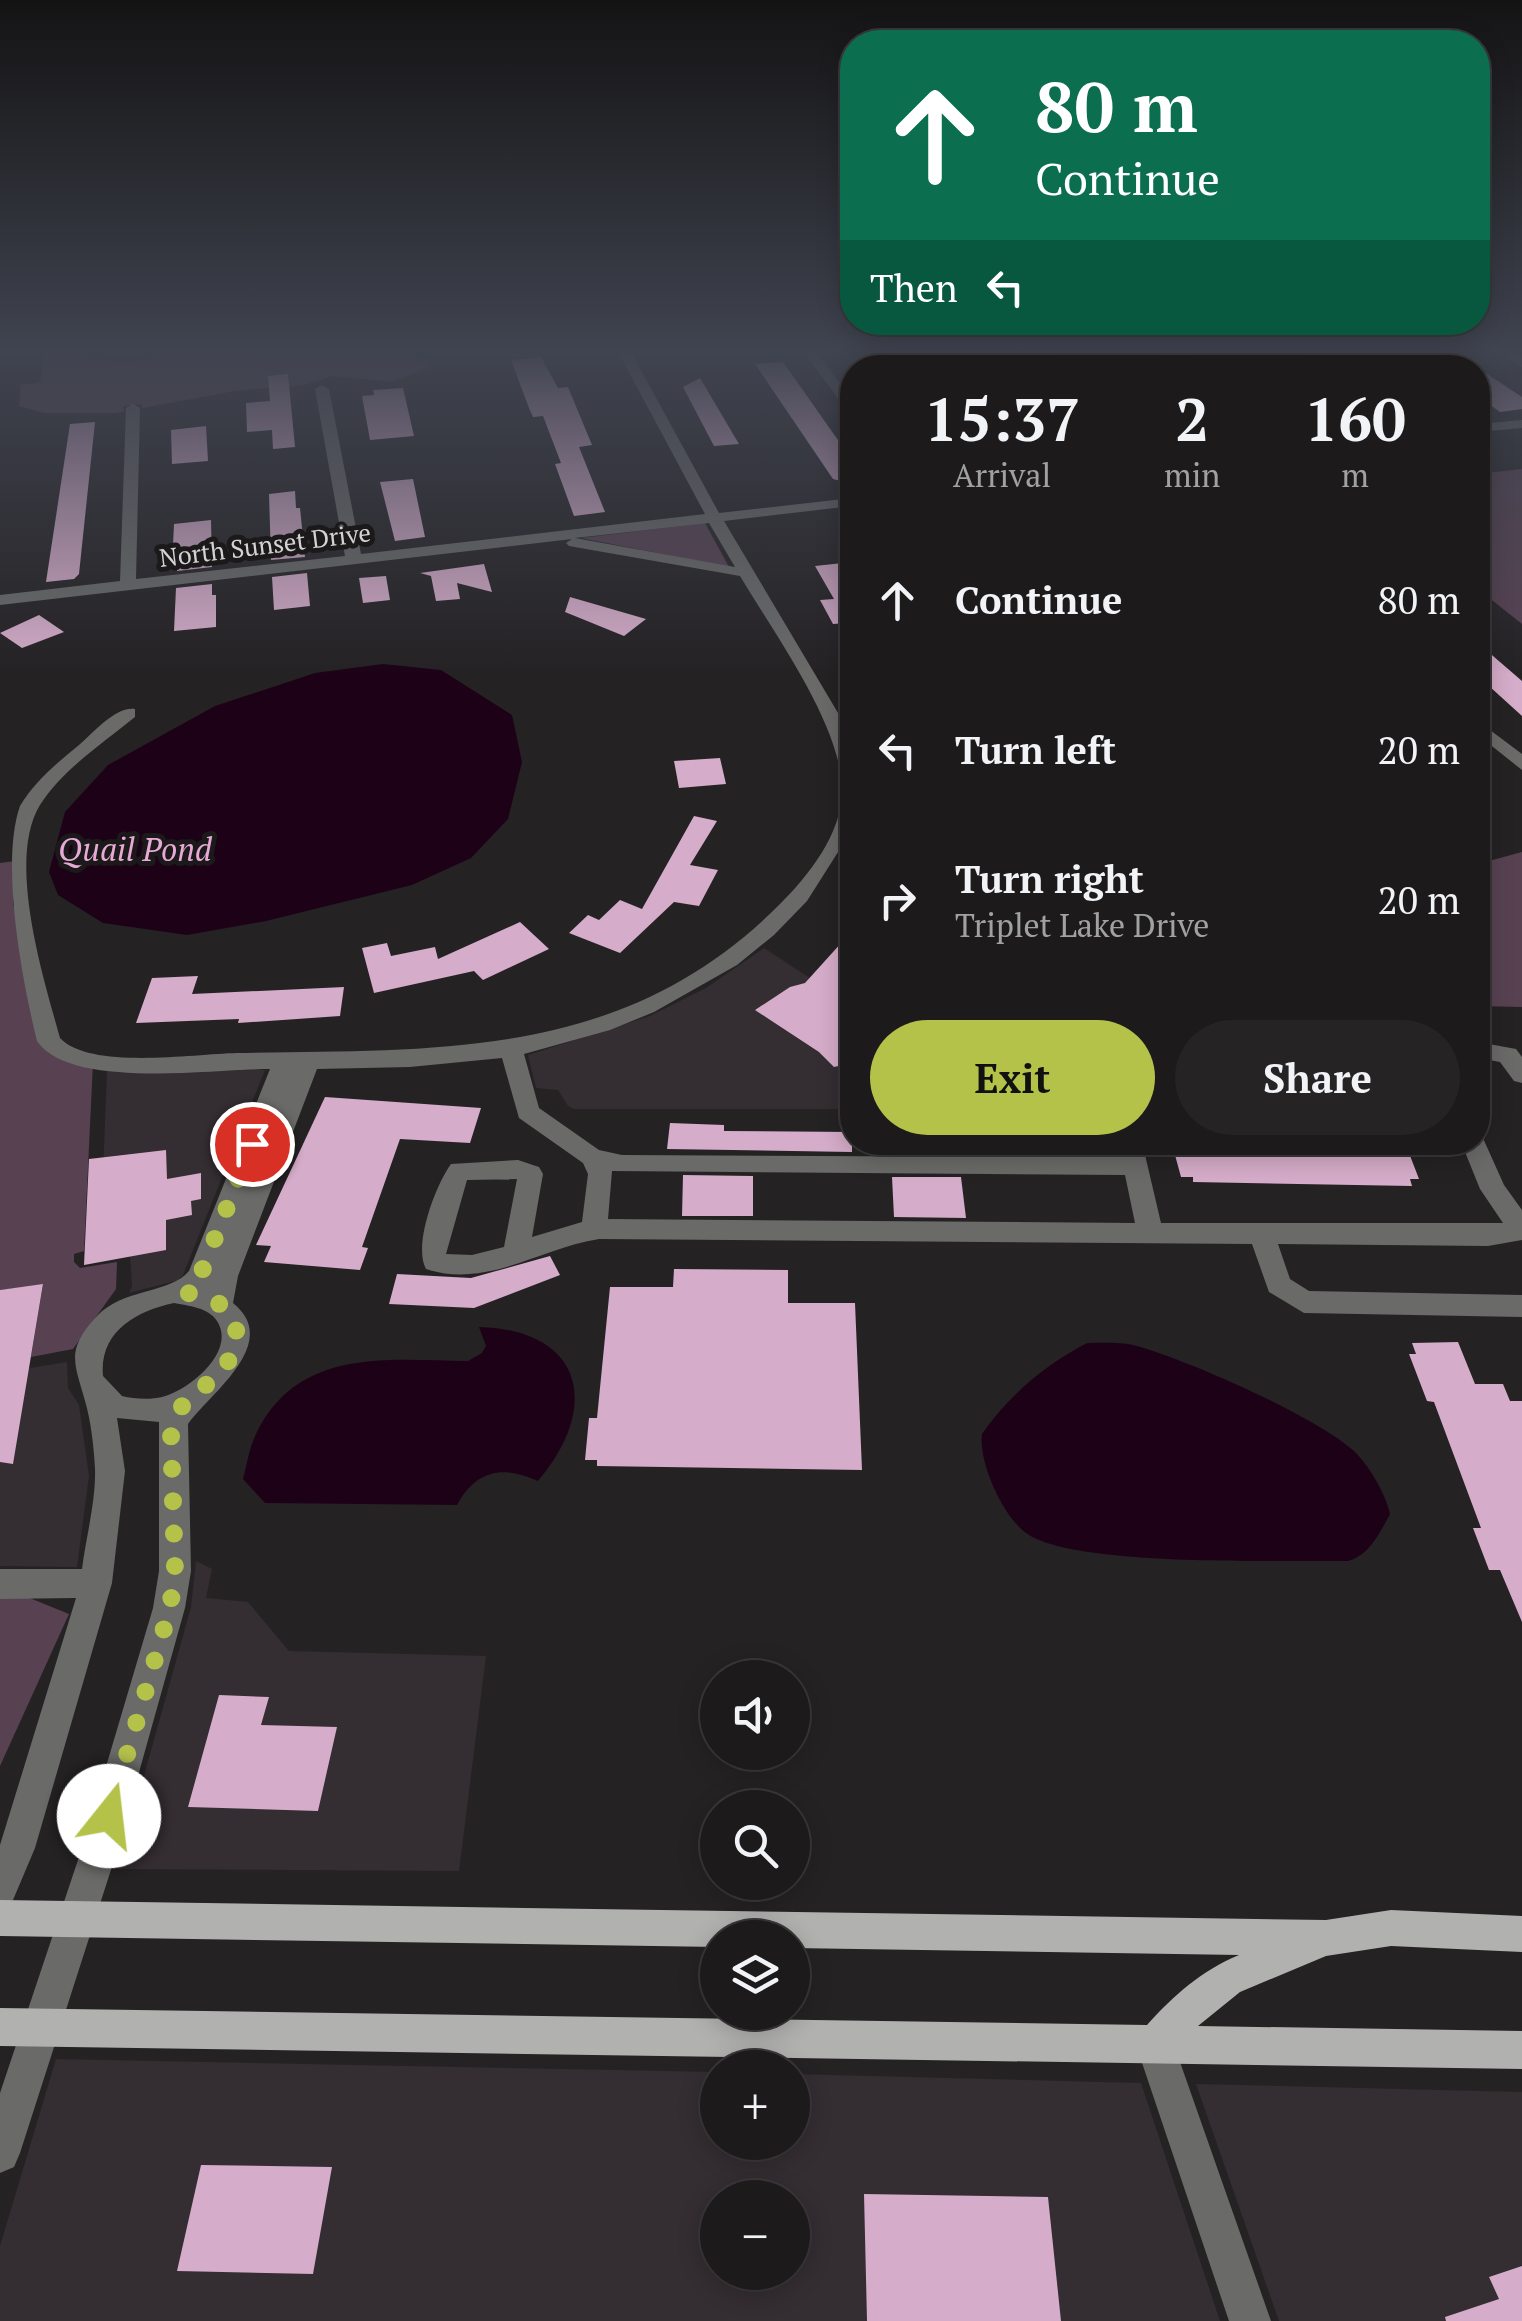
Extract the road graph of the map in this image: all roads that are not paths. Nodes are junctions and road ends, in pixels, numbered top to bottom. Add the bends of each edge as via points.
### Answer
1 (132, 458) edge
2 (335, 458) edge
3 (682, 458) edge
4 (840, 503) edge
5 (714, 518) junction
6 (530, 539) junction
7 (354, 560) junction
8 (746, 572) junction
9 (128, 586) junction
10 (0, 600) edge
11 (129, 712) dead end
12 (840, 735) edge
13 (1490, 736) edge
14 (1522, 764) edge
15 (840, 837) edge
16 (511, 1049) junction
17 (1490, 1052) edge
18 (297, 1060) junction
19 (1522, 1075) edge
20 (1013, 1155) edge
21 (1133, 1155) edge
22 (1480, 1155) edge
23 (592, 1157) junction
24 (594, 1229) junction
25 (1150, 1234) junction
26 (1262, 1234) junction
27 (516, 1250) junction
28 (186, 1293) junction
29 (219, 1304) junction
30 (1522, 1306) edge
31 (99, 1398) junction
32 (189, 1399) junction
33 (0, 1584) edge
34 (96, 1584) junction
35 (0, 1886) edge
36 (0, 1918) edge
37 (76, 1919) junction
38 (1522, 1934) edge
39 (1326, 1938) junction
40 (0, 2028) edge
41 (41, 2028) junction
42 (1155, 2044) junction
43 (1522, 2050) edge
44 (0, 2153) edge
45 (1250, 2321) edge

1 - 9 street
2 - 7 street
3 - 5 street
4 - 5 street, North Sunset Drive
5 - 6 street, North Sunset Drive
5 - 8 street
6 - 7 street, North Sunset Drive
6 - 8 street
7 - 9 street, North Sunset Drive
8 - 12 street
9 - 10 street, North Sunset Drive
11 - 18 street via 62,768 16,832 14,904 49,1041 63,1055 93,1062
13 - 14 street
15 - 16 street via 798,898 711,972 641,1009
16 - 18 street
16 - 23 street via 528,1112
17 - 19 street via 1508,1055
18 - 28 street via 200,1276
18 - 29 street
20 - 23 street via 622,1164
21 - 25 street
22 - 26 street via 1522,1230 1488,1236
23 - 24 street via 601,1174
24 - 25 street
24 - 27 street
25 - 26 street
26 - 30 street via 1280,1286 1304,1302
27 - 27 street via 471,1266 435,1262 432,1253 458,1172 530,1174
28 - 29 street
28 - 31 street via 149,1297 106,1324 85,1363
29 - 32 street via 234,1324 230,1360
31 - 32 street via 134,1412
31 - 34 street via 110,1471
32 - 37 street via 171,1433 170,1608
33 - 34 street
34 - 35 street
36 - 37 main road
37 - 39 main road
37 - 41 street
38 - 39 main road via 1392,1928
39 - 42 main road via 1227,1979
40 - 41 main road
41 - 42 main road
41 - 44 street
42 - 43 main road
42 - 45 street

